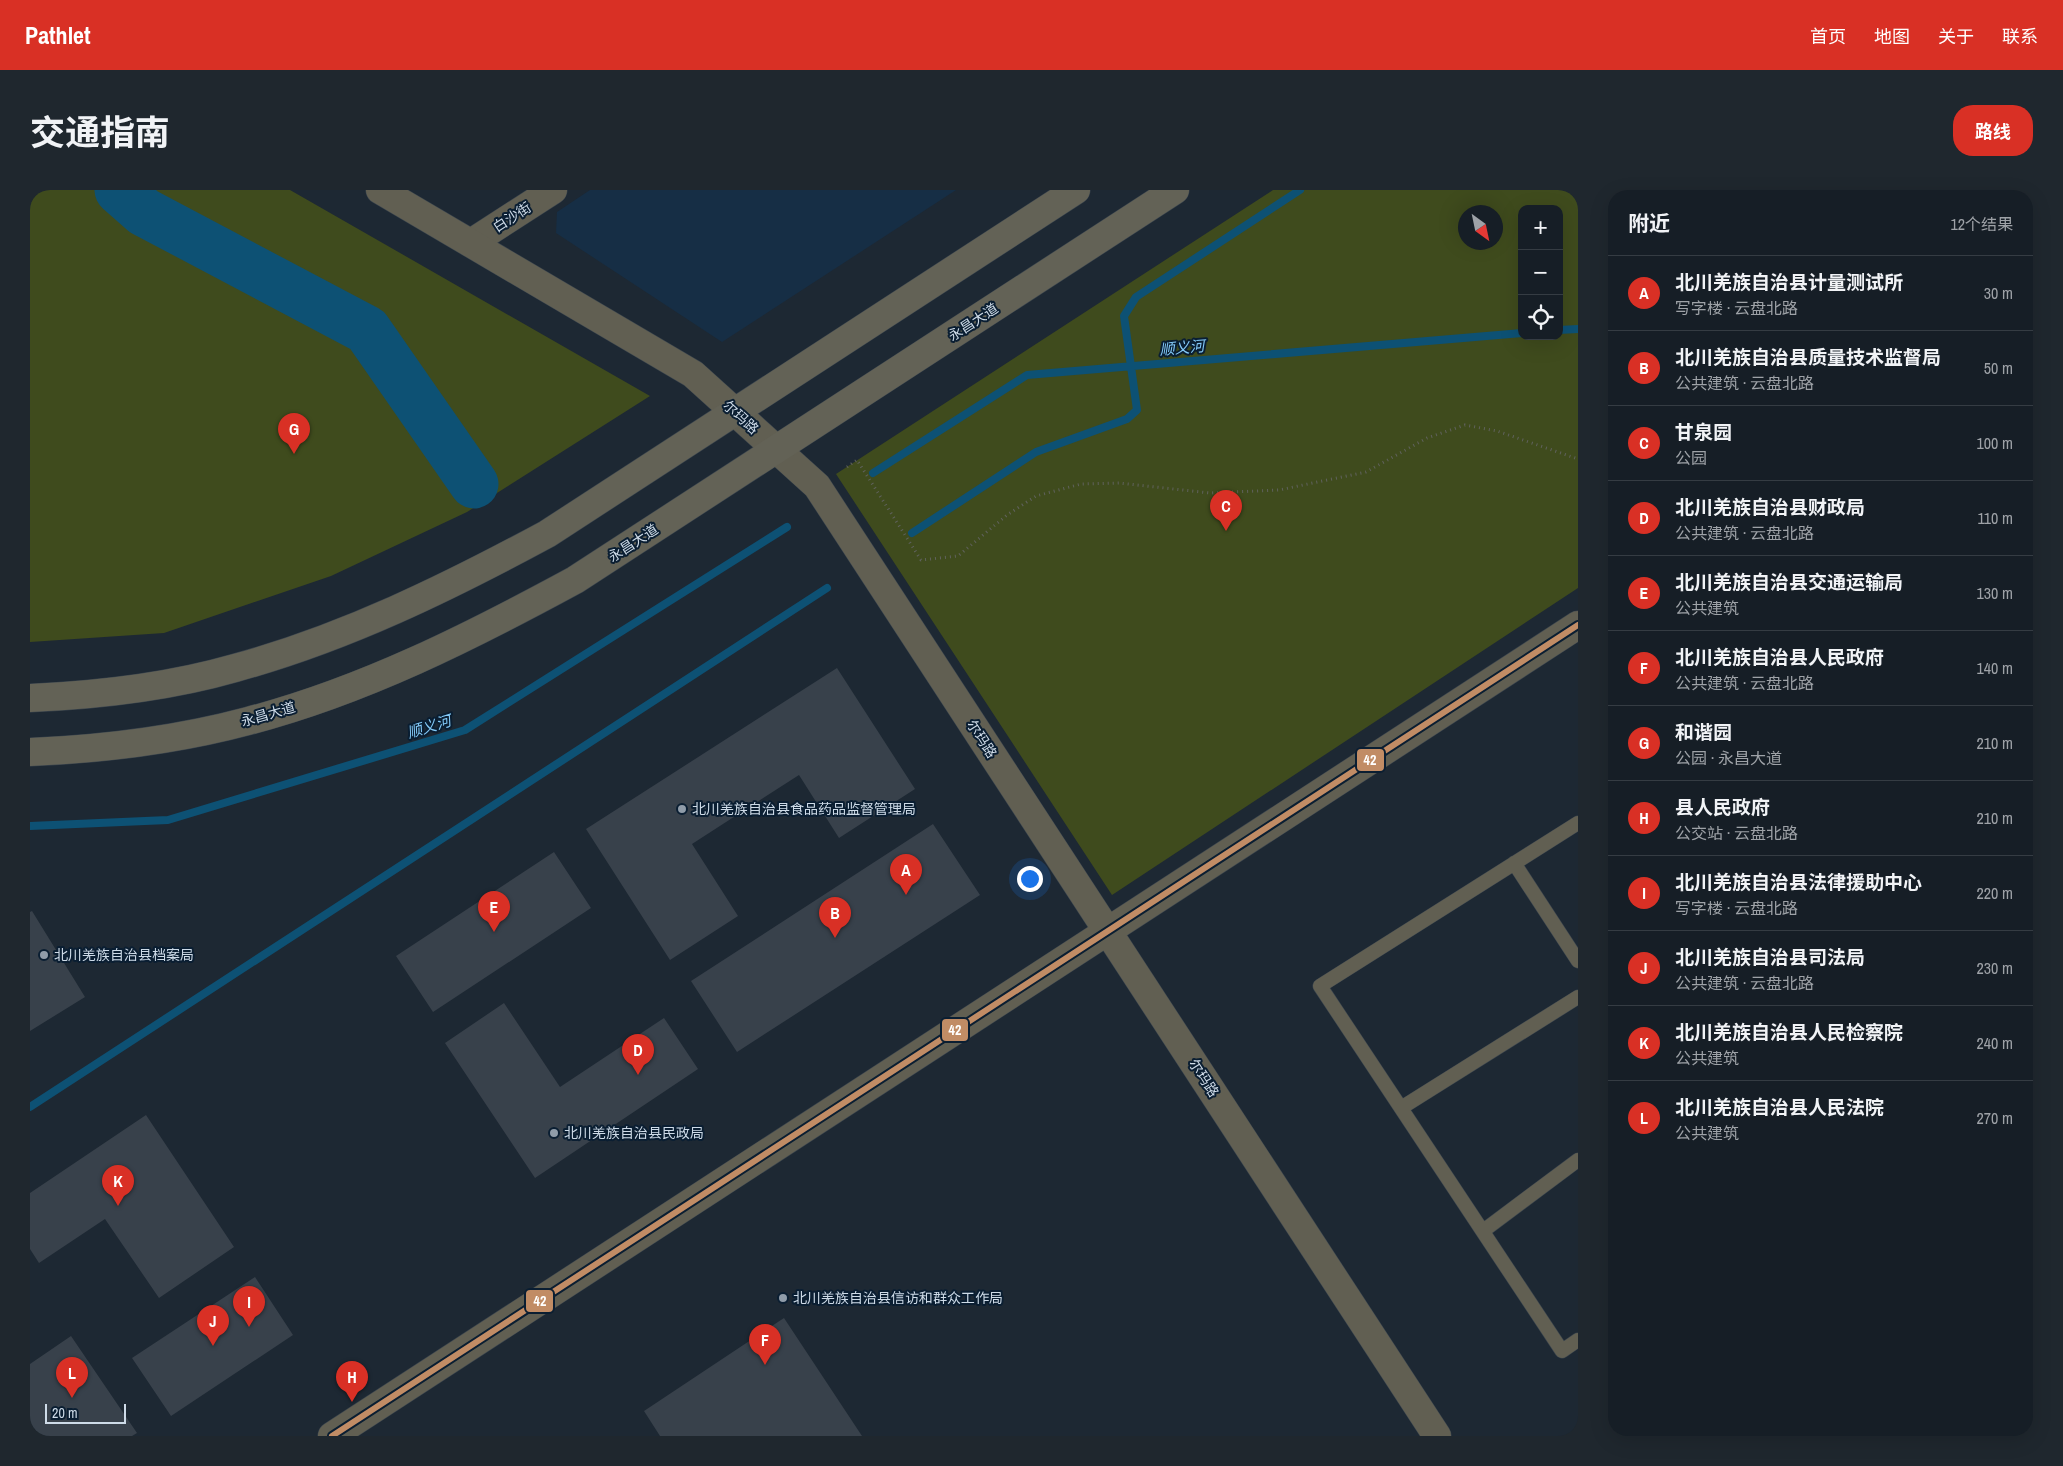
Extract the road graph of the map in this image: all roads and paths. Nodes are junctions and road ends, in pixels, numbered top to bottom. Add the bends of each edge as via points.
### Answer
1 (380, 190) edge
2 (553, 190) edge
3 (1076, 190) edge
4 (1175, 190) edge
5 (471, 243) junction
6 (735, 412) junction
7 (777, 449) junction
8 (1578, 459) edge
9 (847, 467) dead end
10 (1578, 625) edge
11 (30, 698) edge
12 (30, 752) edge
13 (1578, 823) edge
14 (1514, 863) junction
15 (1108, 931) junction
16 (1578, 961) edge
17 (1578, 996) edge
18 (1401, 1108) junction
19 (1578, 1160) edge
20 (1483, 1231) junction
21 (1578, 1340) edge
22 (332, 1436) edge
23 (1437, 1436) edge

1 - 5 street, 尔玛路
2 - 5 street, 白沙街
3 - 6 main road
4 - 7 main road, 永昌大道
5 - 6 street, 尔玛路 via 693,374
6 - 7 street, 尔玛路
6 - 11 main road via 547,534 470,576 386,615 308,646 234,669 156,685
7 - 12 main road, 永昌大道 via 574,580 494,624 408,665 326,697 247,721 165,738 77,750
7 - 15 street, 尔玛路 via 817,486
8 - 9 path via 1497,431 1466,425 1427,438 1366,472 1279,490 1210,493 1119,483 1081,484 1036,496 1007,515 958,556 921,560 857,460
10 - 15 street
13 - 14 lane
14 - 16 lane
14 - 18 lane via 1320,986
15 - 22 street
15 - 23 street, 尔玛路
17 - 18 lane
18 - 20 lane
19 - 20 lane
20 - 21 lane via 1562,1351

